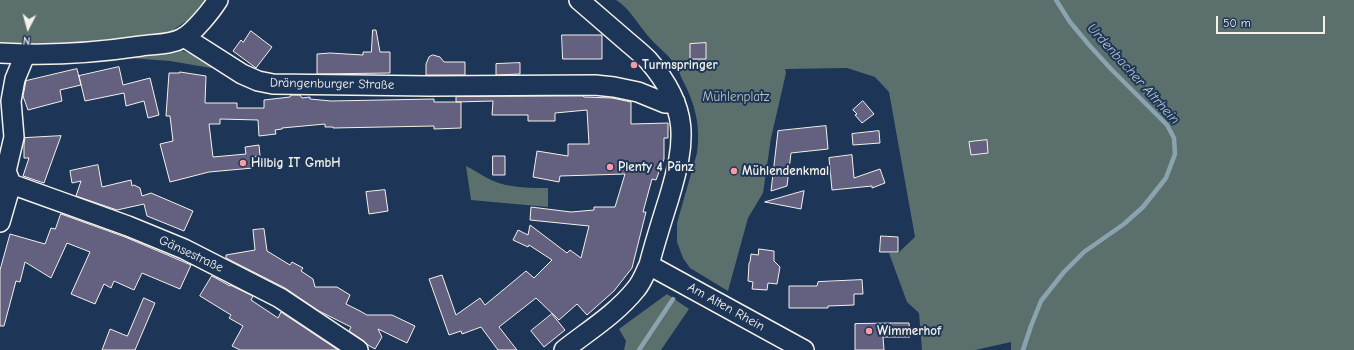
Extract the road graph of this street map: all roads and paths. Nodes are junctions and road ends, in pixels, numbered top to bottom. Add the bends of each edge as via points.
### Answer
1 (218, 0) edge
2 (580, 0) edge
3 (184, 37) junction
4 (0, 53) edge
5 (25, 55) junction
6 (675, 102) junction
7 (5, 182) edge
8 (0, 222) edge
9 (649, 265) junction
10 (358, 350) edge
11 (564, 350) edge
12 (804, 350) edge

1 - 3 street
2 - 6 street via 647,59
3 - 5 street via 172,42 115,50
3 - 6 street, Drängenburger Straße via 242,74 258,82 273,84 595,85 638,92 665,103
4 - 5 street
5 - 7 street via 15,79 11,101 14,137
6 - 9 street via 682,132 681,152
7 - 8 street
7 - 10 street, Gänsestraße via 184,249 280,298
9 - 11 street via 636,289 621,305
9 - 12 street, Am Alten Rhein

